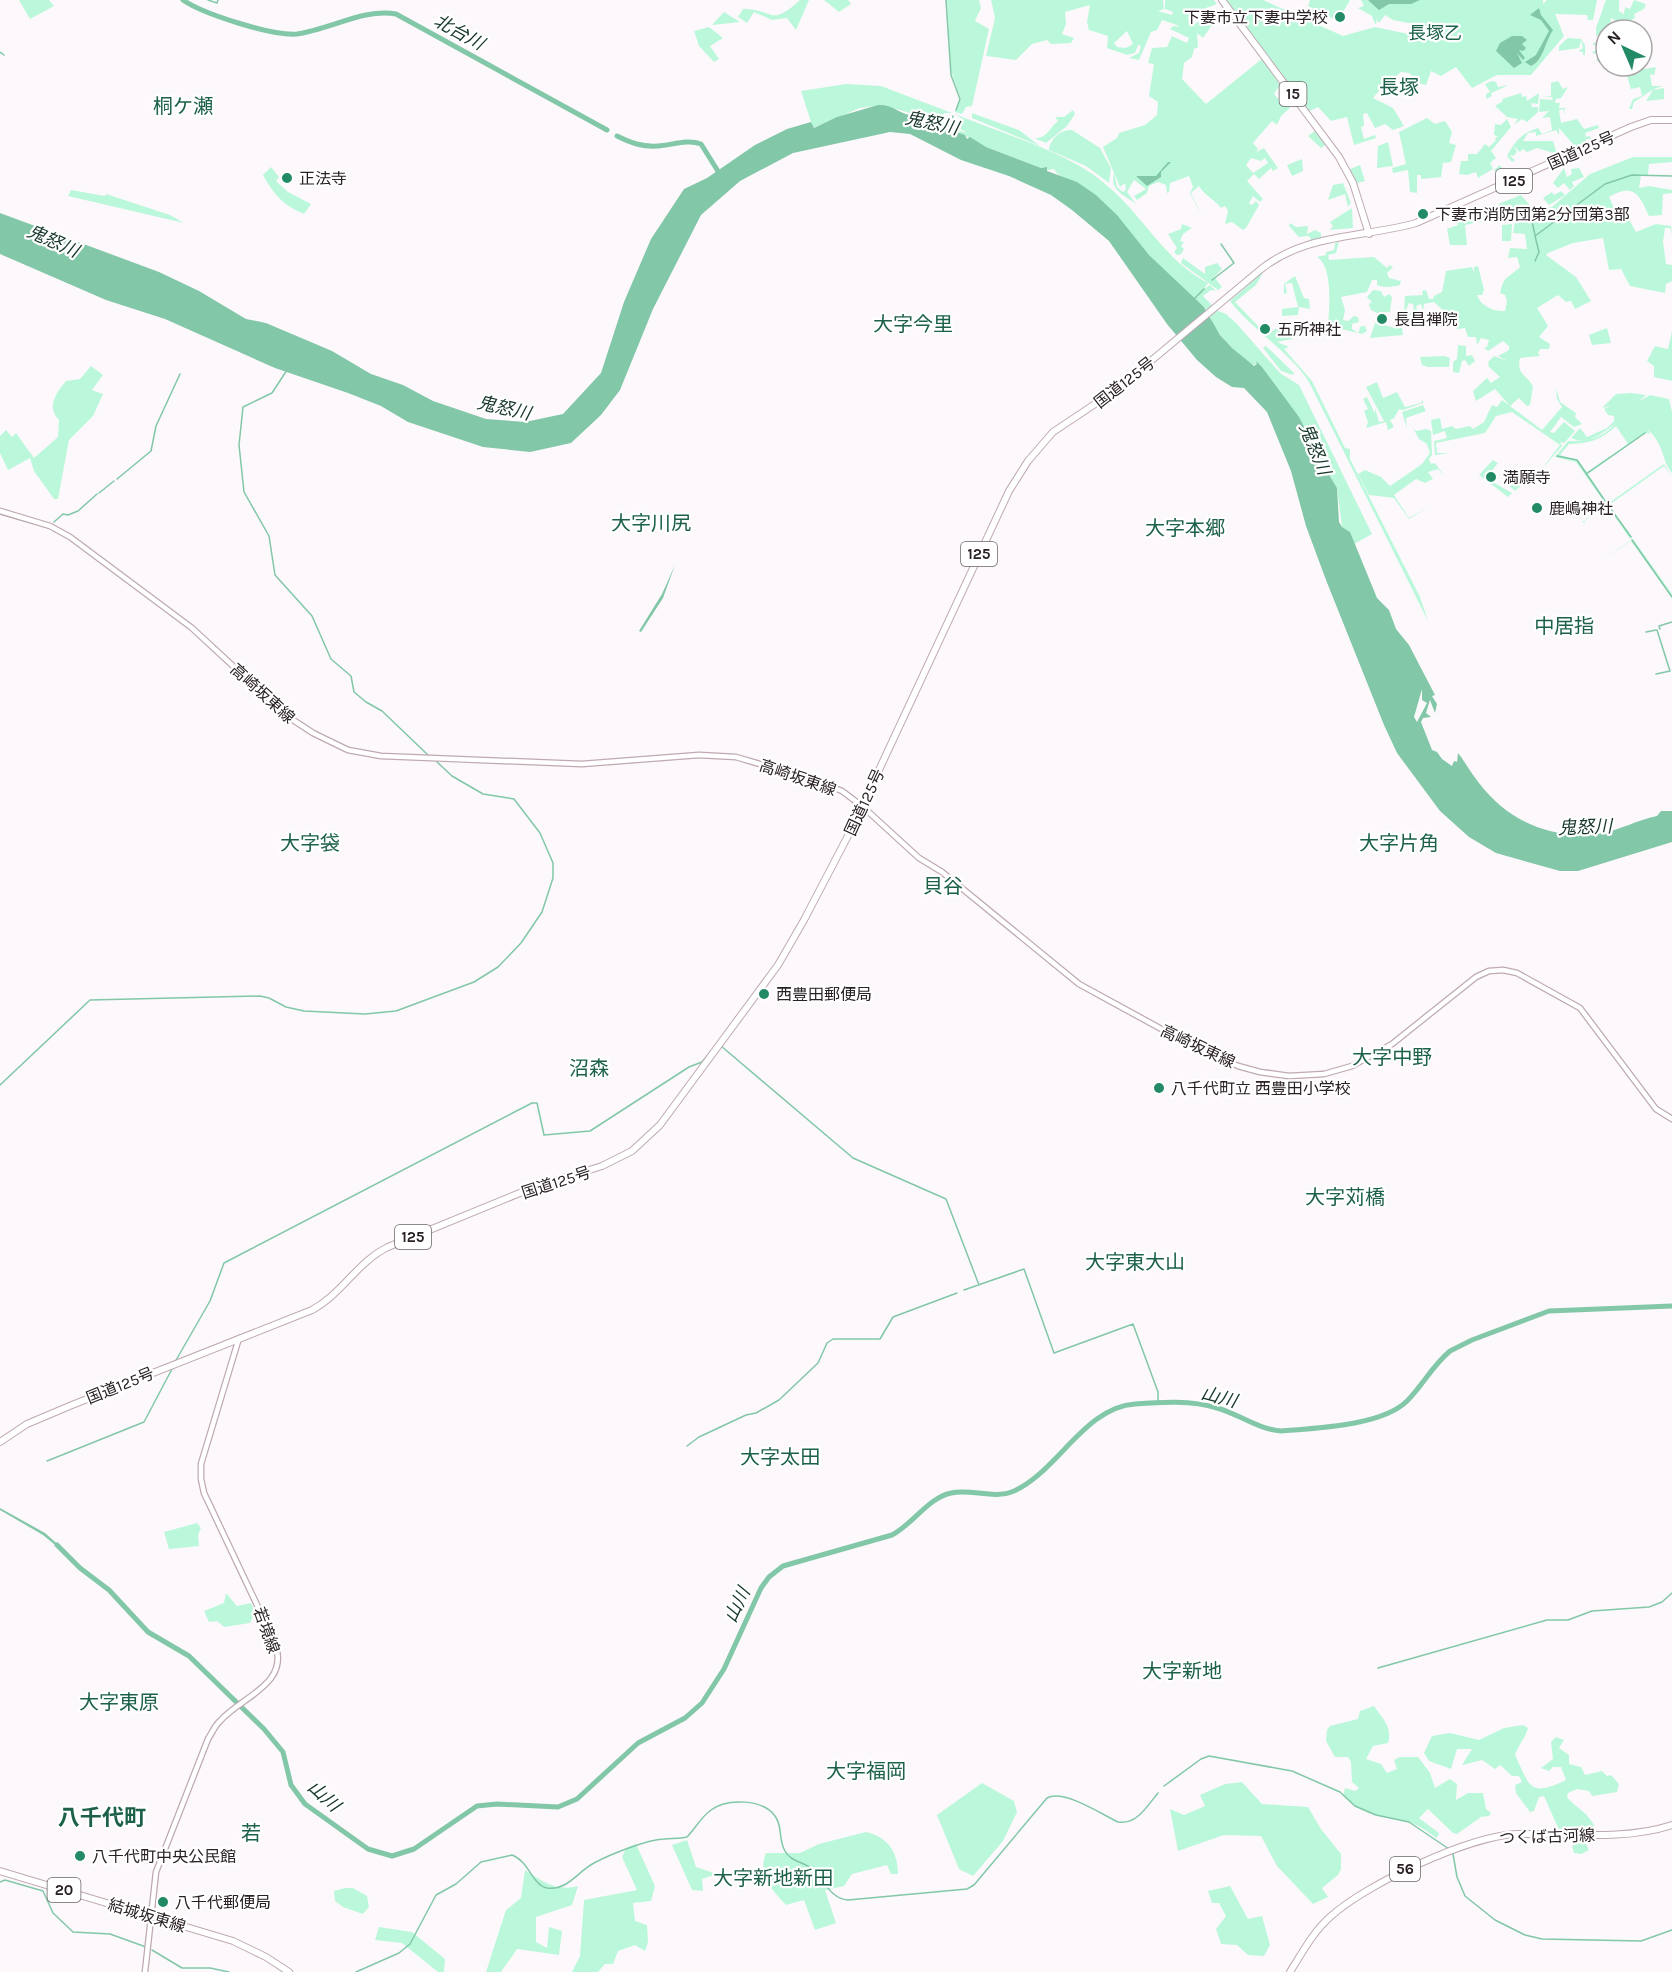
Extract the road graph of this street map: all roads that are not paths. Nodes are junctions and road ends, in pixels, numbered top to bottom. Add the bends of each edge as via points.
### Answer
1 (1222, 0) edge
2 (1672, 120) edge
3 (1369, 234) junction
4 (0, 511) edge
5 (862, 806) junction
6 (1672, 1119) edge
7 (239, 1338) junction
8 (225, 1344) junction
9 (236, 1351) junction
10 (0, 1442) edge
11 (1672, 1826) edge
12 (0, 1871) edge
13 (151, 1917) junction
14 (145, 1972) edge
15 (289, 1972) edge
16 (1290, 1972) edge

1 - 3 main road, 15 via 1339,157 1353,183
2 - 3 main road, 国道125号 / 125 via 1642,123 1427,219
3 - 5 main road, 国道125号 / 125 via 1323,240 1269,262 1110,395 1053,432 1022,469
4 - 5 main road, 高崎坂東線 via 50,526 70,537 192,628 287,716 351,751 381,756 582,764 728,756 827,784
5 - 6 main road, 高崎坂東線 via 920,858 1073,980 1222,1060 1289,1076 1343,1069 1383,1051 1481,974 1507,970 1582,1010 1656,1109
5 - 7 main road, 国道125号 / 125 via 778,965 678,1102 642,1143 602,1166 532,1188 388,1247 368,1260 322,1304
7 - 8 main road, 国道125号 / 125
7 - 9 main road, 若境線
8 - 9 main road
8 - 10 main road, 国道125号 / 125 via 72,1405
9 - 13 main road, 若境線 via 200,1474 204,1493 278,1650 278,1664 267,1684 217,1724 156,1872
11 - 16 main road, つくば古河線 / 56 via 1638,1833 1497,1836 1408,1868 1331,1916
12 - 13 main road, 結城坂東線 / 20
13 - 14 main road, 若境線
13 - 15 main road, 結城坂東線 / 20 via 239,1944

